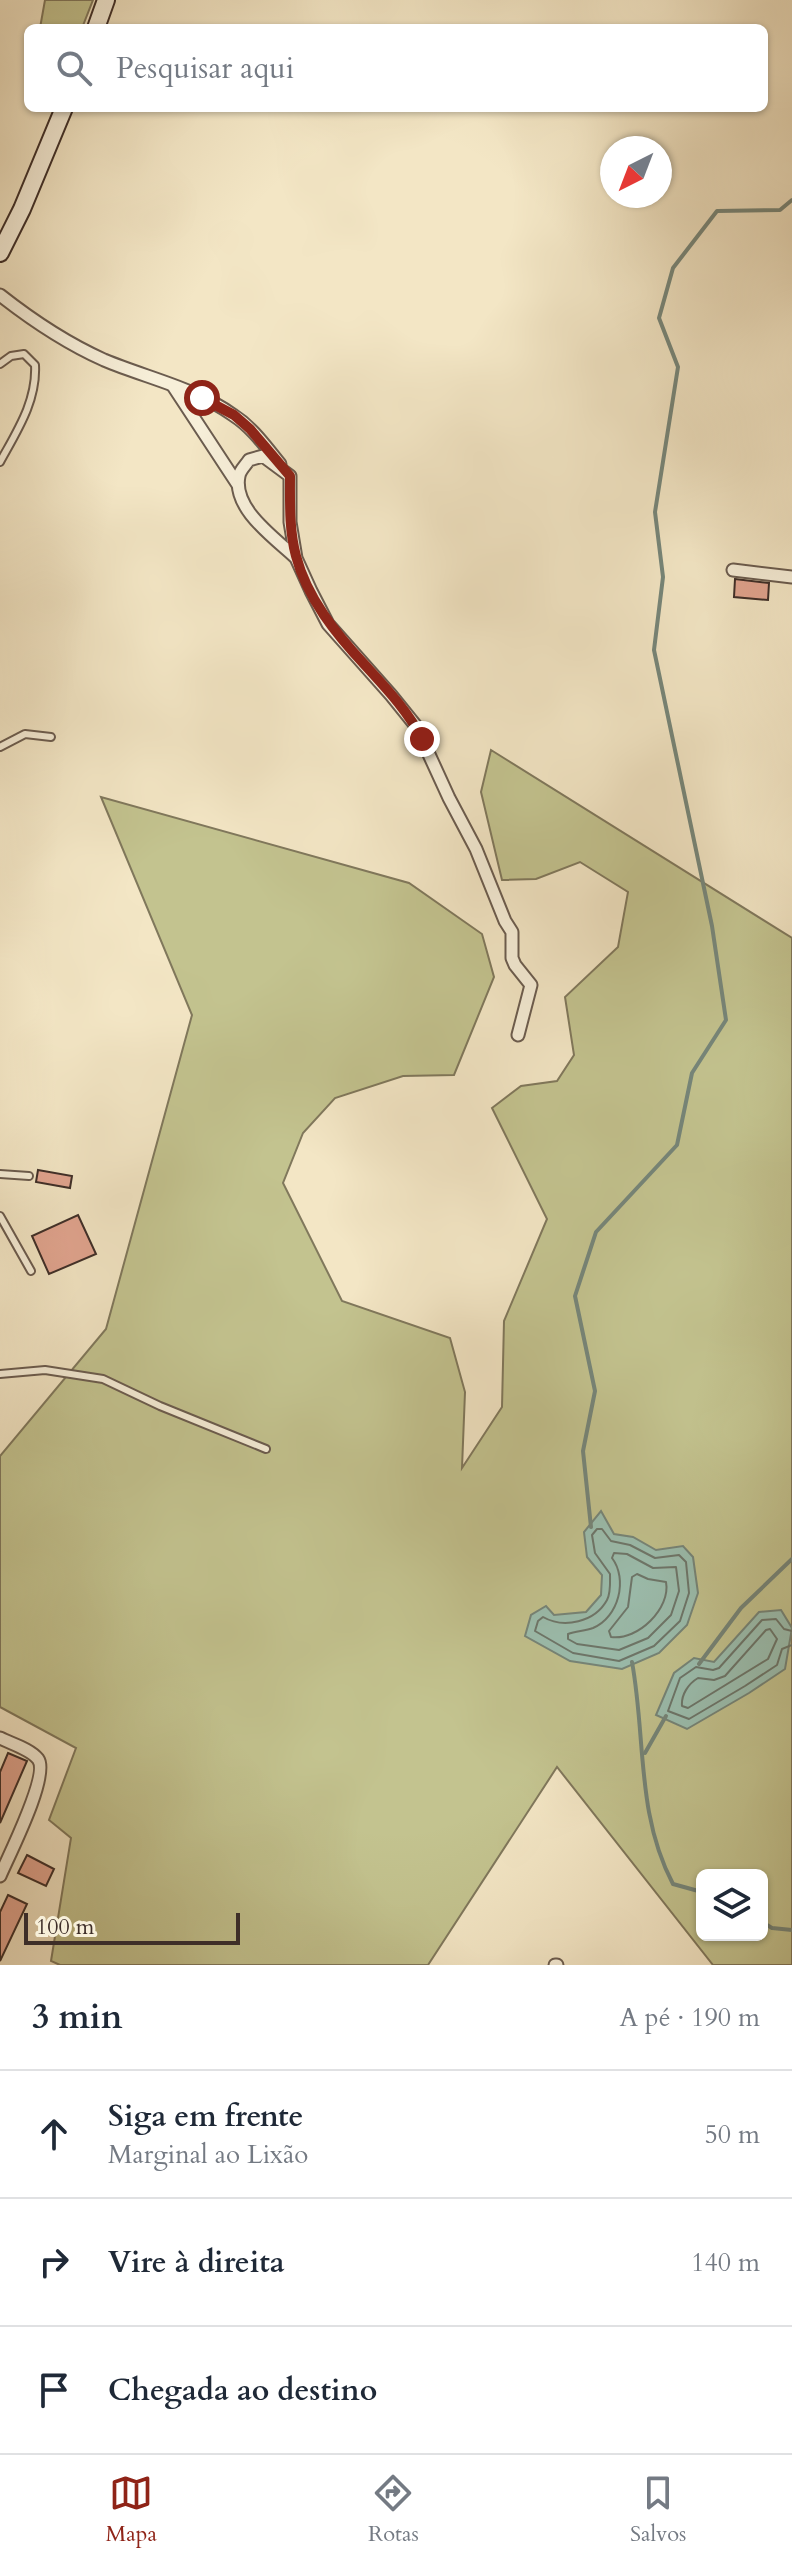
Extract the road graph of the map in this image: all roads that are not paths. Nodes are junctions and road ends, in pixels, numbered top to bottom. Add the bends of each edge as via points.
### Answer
1 (106, 0) edge
2 (97, 24) edge
3 (62, 112) edge
4 (0, 253) edge
5 (0, 295) edge
6 (0, 364) edge
7 (173, 386) junction
8 (0, 462) edge
9 (290, 476) junction
10 (239, 487) junction
11 (296, 558) junction
12 (733, 570) dead end
13 (792, 577) edge
14 (51, 737) dead end
15 (0, 747) edge
16 (518, 1035) dead end
17 (0, 1174) edge
18 (29, 1176) dead end
19 (0, 1216) edge
20 (31, 1271) dead end
21 (0, 1374) edge
22 (266, 1449) dead end
23 (0, 1738) edge
24 (0, 1876) edge

1 - 2 main road
3 - 4 main road
5 - 7 street via 64,341
6 - 8 lane via 24,354 35,365 36,382 25,418
7 - 9 street via 234,415
7 - 10 street
9 - 10 street via 263,456 249,460 239,474
9 - 11 street
10 - 11 street via 249,513
11 - 16 street via 328,624 416,726 476,849 512,932 512,958 531,985
12 - 13 street
14 - 15 lane via 25,734
17 - 18 lane
19 - 20 lane
21 - 22 lane via 45,1370 103,1379
23 - 24 street via 41,1763 40,1778

